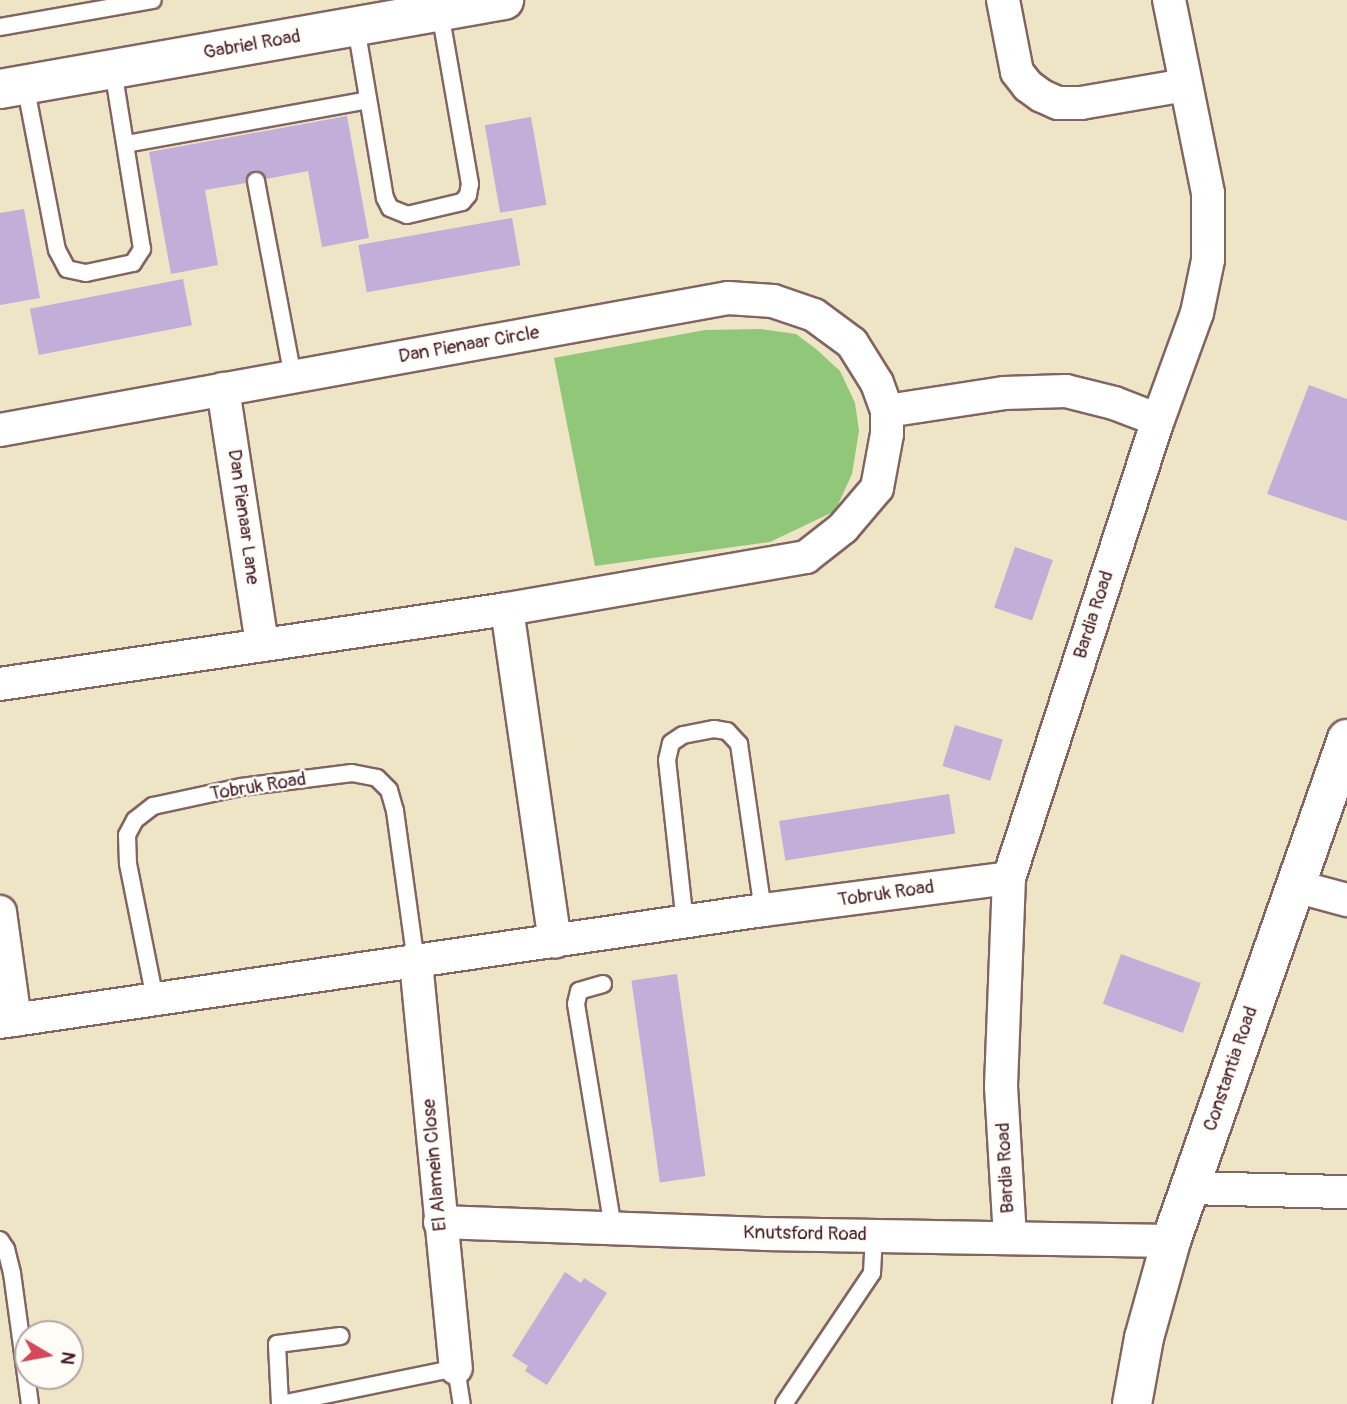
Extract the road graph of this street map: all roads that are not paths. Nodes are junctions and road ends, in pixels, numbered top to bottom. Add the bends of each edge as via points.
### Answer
1 (153, 0) edge
2 (504, 0) edge
3 (1003, 0) edge
4 (1168, 0) edge
5 (440, 12) junction
6 (369, 17) junction
7 (0, 27) edge
8 (113, 69) junction
9 (1185, 85) junction
10 (12, 87) edge
11 (368, 100) junction
12 (126, 144) junction
13 (256, 181) dead end
14 (293, 377) junction
15 (223, 389) junction
16 (887, 411) junction
17 (1158, 420) junction
18 (0, 430) edge
19 (507, 610) junction
20 (262, 645) junction
21 (0, 684) edge
22 (1347, 738) edge
23 (1009, 878) junction
24 (1295, 886) junction
25 (1347, 900) edge
26 (763, 910) junction
27 (0, 912) edge
28 (685, 923) junction
29 (555, 942) junction
30 (416, 962) junction
31 (603, 984) dead end
32 (155, 999) junction
33 (8, 1021) edge
34 (1189, 1188) junction
35 (1347, 1192) edge
36 (440, 1222) junction
37 (613, 1228) junction
38 (874, 1235) junction
39 (1010, 1238) junction
40 (0, 1240) edge
41 (1171, 1241) junction
42 (340, 1336) dead end
43 (456, 1368) junction
44 (1140, 1403) edge
45 (30, 1404) edge
46 (280, 1404) edge
47 (462, 1404) edge
48 (784, 1404) edge

1 - 7 lane
2 - 5 main road, Gabriel Road
3 - 9 street via 1017,72 1042,96 1058,103 1081,103
4 - 9 street, Bardia Road
5 - 6 main road, Gabriel Road
5 - 11 lane via 468,165 470,184 462,202 407,215 390,208
6 - 8 main road, Gabriel Road
6 - 11 lane
8 - 10 main road, Gabriel Road
8 - 12 lane
9 - 17 street, Bardia Road via 1208,192 1209,260 1197,313
10 - 12 lane via 57,250 67,269 86,273 124,267 139,256 143,240
11 - 12 lane via 247,128
13 - 14 lane
14 - 15 street, Dan Pienaar Circle
14 - 16 street, Dan Pienaar Circle via 728,298 773,301 814,315 852,343 877,383
15 - 18 street, Dan Pienaar Circle
15 - 20 street, Dan Pienaar Lane
16 - 17 street via 1004,393 1066,391
16 - 19 street, Dan Pienaar Circle via 877,488 844,528 806,557
17 - 23 street, Bardia Road
19 - 20 street, Dan Pienaar Circle
19 - 29 street
20 - 21 street, Dan Pienaar Circle
22 - 24 main road, Constantia Road
23 - 26 street, Tobruk Road
23 - 39 street, Bardia Road via 1001,1086
24 - 25 street
24 - 34 main road, Constantia Road
26 - 28 street, Tobruk Road
26 - 28 lane via 739,744 727,731 683,734 671,743 667,760
27 - 33 street
28 - 29 street, Tobruk Road
29 - 30 street, Tobruk Road
30 - 32 street, Tobruk Road
30 - 32 lane, Tobruk Road via 389,790 377,778 352,773 241,787 153,806 135,820 127,835 128,864
30 - 36 street, El Alamein Close
31 - 37 lane via 579,991 576,1004
32 - 33 street, Tobruk Road
34 - 35 street
34 - 41 main road, Constantia Road
36 - 37 street, Knutsford Road
36 - 43 street, El Alamein Close
37 - 38 street, Knutsford Road
38 - 39 street, Knutsford Road
38 - 48 lane via 872,1273
39 - 41 street, Knutsford Road
40 - 45 lane via 12,1273
41 - 44 main road, Constantia Road via 1144,1338
42 - 46 lane via 277,1343
43 - 46 lane
43 - 47 lane

